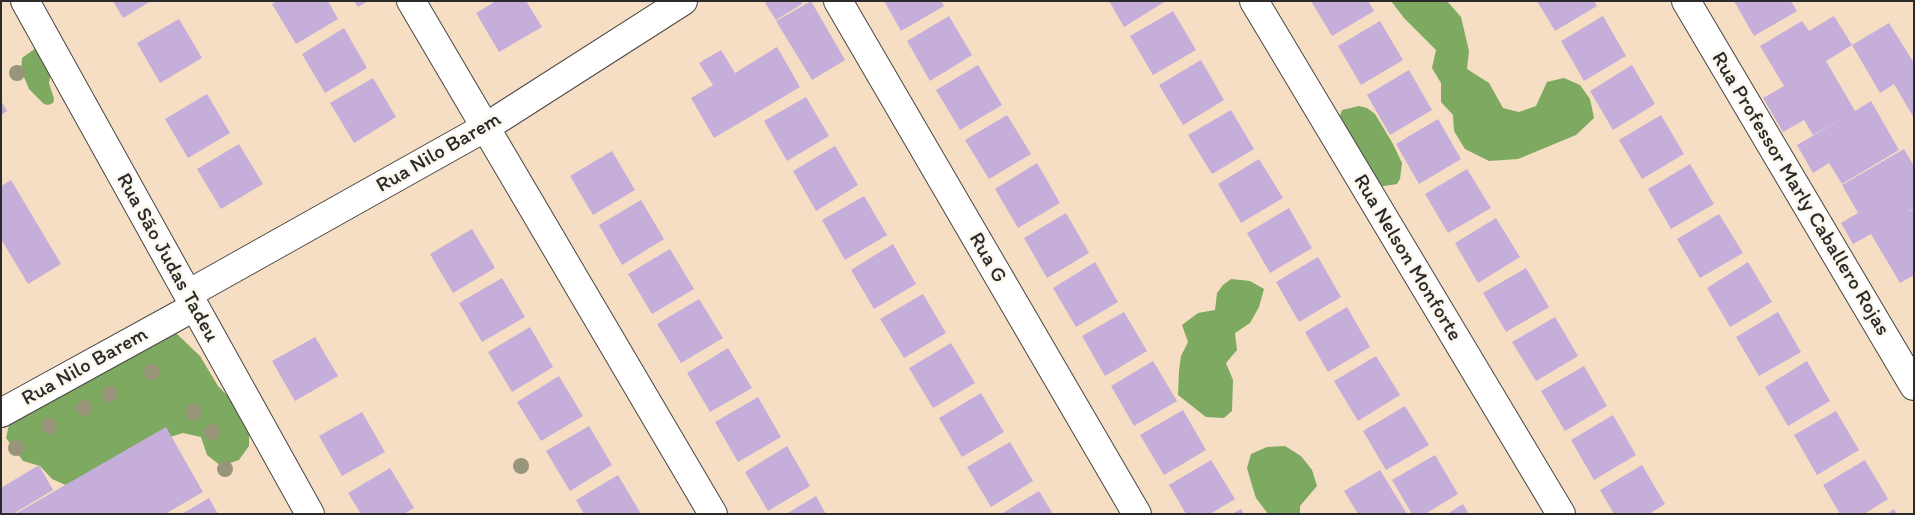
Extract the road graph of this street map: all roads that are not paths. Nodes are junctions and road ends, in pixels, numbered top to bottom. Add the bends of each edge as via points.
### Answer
1 (25, 1) edge
2 (411, 1) edge
3 (683, 1) edge
4 (838, 1) edge
5 (1254, 1) edge
6 (1686, 1) edge
7 (486, 128) junction
8 (191, 300) junction
9 (1914, 386) edge
10 (1, 413) edge
11 (310, 514) edge
12 (713, 514) edge
13 (1137, 514) edge
14 (1561, 514) edge

1 - 8 street, Rua São Judas Tadeu
2 - 7 street
3 - 7 street, Rua Nilo Barem
4 - 13 street, Rua G
5 - 14 street, Rua Nelson Monforte
6 - 9 street, Rua Professor Marly Caballero Rojas
7 - 8 street, Rua Nilo Barem
7 - 12 street
8 - 10 street, Rua Nilo Barem
8 - 11 street, Rua São Judas Tadeu

